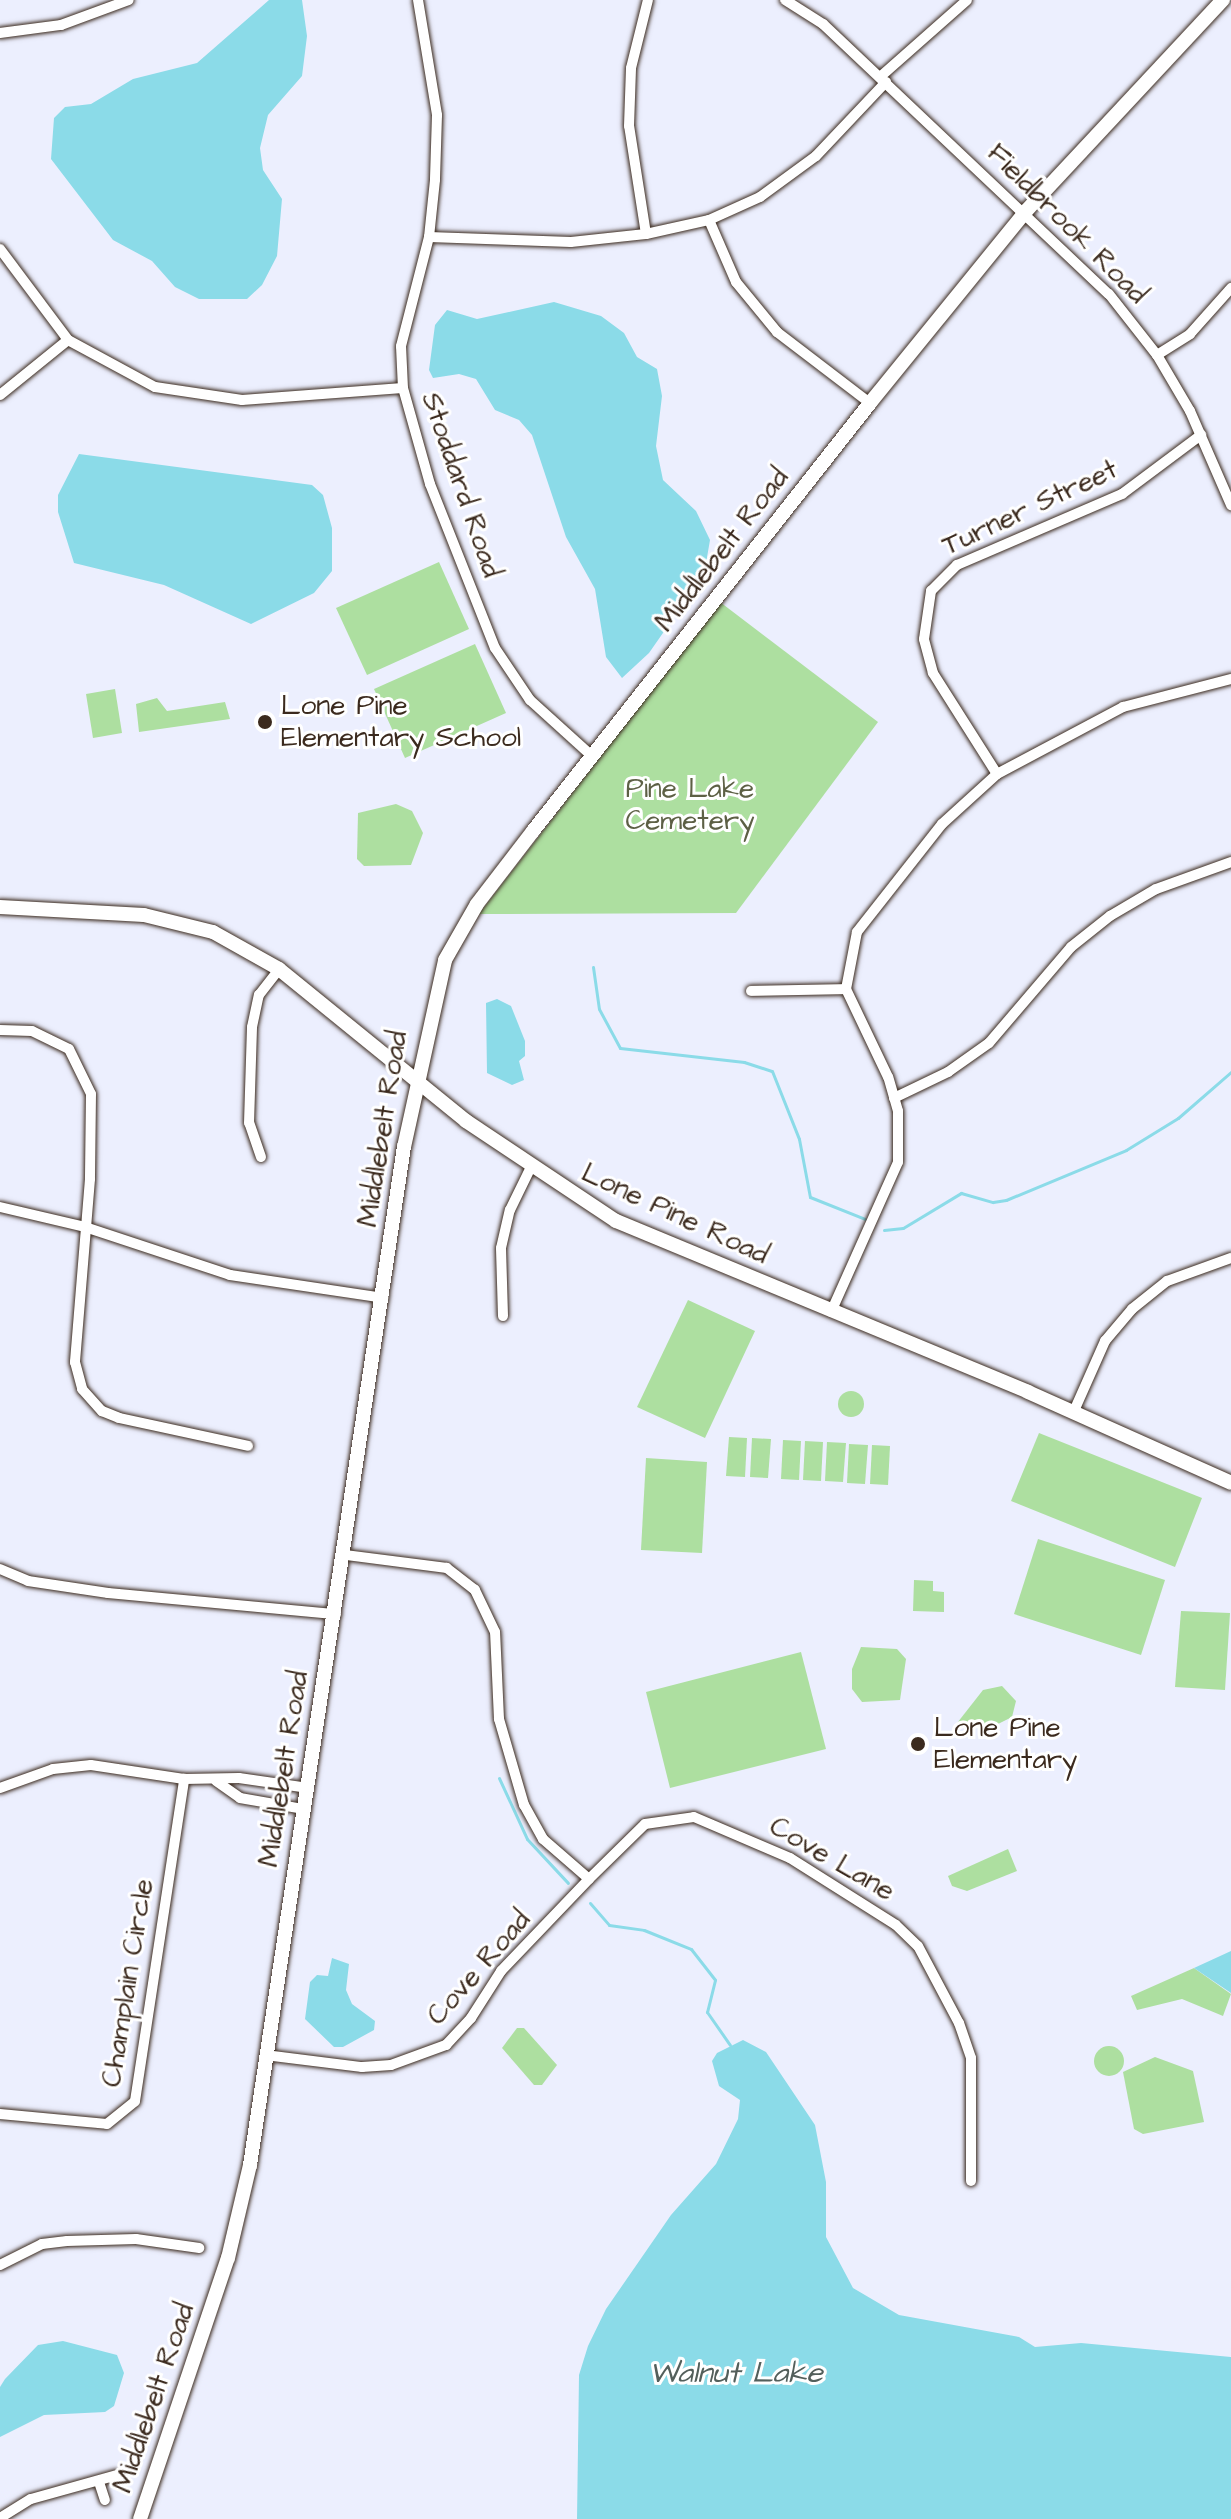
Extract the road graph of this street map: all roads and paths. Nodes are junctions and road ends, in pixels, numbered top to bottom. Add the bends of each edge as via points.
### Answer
1 (129, 0) edge
2 (418, 0) edge
3 (648, 0) edge
4 (785, 0) edge
5 (967, 0) edge
6 (1223, 0) edge
7 (0, 33) edge
8 (883, 79) junction
9 (1026, 211) junction
10 (709, 220) junction
11 (646, 234) junction
12 (429, 237) junction
13 (0, 249) edge
14 (1231, 288) edge
15 (68, 340) junction
16 (1157, 355) junction
17 (403, 388) junction
18 (0, 395) edge
19 (870, 403) junction
20 (1201, 435) junction
21 (1231, 505) edge
22 (1231, 679) edge
23 (592, 756) junction
24 (997, 774) junction
25 (1231, 862) edge
26 (0, 907) edge
27 (279, 969) junction
28 (846, 989) junction
29 (751, 991) dead end
30 (0, 1030) edge
31 (416, 1077) junction
32 (894, 1098) junction
33 (261, 1157) dead end
34 (530, 1169) junction
35 (0, 1207) edge
36 (85, 1227) junction
37 (1231, 1258) edge
38 (383, 1298) junction
39 (831, 1312) junction
40 (503, 1316) dead end
41 (1074, 1411) junction
42 (248, 1446) dead end
43 (1231, 1483) edge
44 (345, 1555) junction
45 (0, 1569) edge
46 (336, 1614) junction
47 (184, 1779) junction
48 (216, 1781) junction
49 (0, 1788) edge
50 (308, 1788) junction
51 (304, 1809) junction
52 (589, 1879) junction
53 (265, 2055) junction
54 (0, 2114) edge
55 (971, 2181) dead end
56 (199, 2248) dead end
57 (0, 2265) edge
58 (117, 2475) dead end
59 (99, 2482) junction
60 (105, 2500) dead end
61 (0, 2518) edge
62 (140, 2519) edge

1 - 7 street via 61,25
2 - 12 street, Stoddard Road via 437,115
3 - 11 street via 631,68 629,126
4 - 8 street, Fieldbrook Road via 823,24
5 - 8 street
6 - 9 street, Middlebelt Road
8 - 9 street, Fieldbrook Road
8 - 10 street via 816,156 760,197
9 - 16 street, Fieldbrook Road via 1109,294
9 - 19 street, Middlebelt Road
10 - 11 street
10 - 19 street via 736,282 777,332
11 - 12 street via 571,242
12 - 17 street, Stoddard Road via 401,346
13 - 15 street
14 - 16 street via 1190,334
15 - 17 street via 125,374 180,394 250,400
15 - 18 street
16 - 20 street, Fieldbrook Road
17 - 23 street, Stoddard Road via 430,484 495,648 530,700
19 - 23 street, Middlebelt Road
20 - 21 street, Fieldbrook Road
20 - 24 street, Turner Street via 1122,494 957,565 931,591 924,639 933,673
22 - 24 street via 1123,707
23 - 31 street, Middlebelt Road via 462,927 434,991
24 - 28 street via 942,824 893,880 857,932
25 - 32 street via 1156,889 1110,916 1071,947 989,1043 948,1072
26 - 27 street, Lone Pine Road via 179,921 213,932
27 - 31 street, Lone Pine Road
27 - 33 street via 259,995 252,1027 249,1123
28 - 29 street
28 - 32 street
30 - 36 street via 32,1031 54,1040 69,1049 84,1070 94,1118
31 - 34 street, Lone Pine Road
31 - 38 street, Middlebelt Road
32 - 39 street via 898,1162
34 - 39 street, Lone Pine Road via 616,1221
34 - 40 street via 510,1210 501,1248
35 - 36 street
36 - 38 street via 230,1275
36 - 42 street via 75,1362 92,1402 139,1424
37 - 41 street via 1167,1281 1132,1309 1105,1341
38 - 44 street, Middlebelt Road
39 - 41 street, Lone Pine Road
41 - 43 street, Lone Pine Road
44 - 46 street, Middlebelt Road
44 - 52 street via 447,1568 475,1590 495,1632 499,1719 524,1805 543,1839
45 - 46 street via 28,1581 108,1593
46 - 50 street, Middlebelt Road
47 - 48 street
47 - 49 street via 91,1765 53,1769
47 - 54 street, Champlain Circle via 135,2101 107,2124
48 - 50 street via 239,1778
48 - 51 street via 240,1798
50 - 51 street, Middlebelt Road
51 - 53 street, Middlebelt Road
52 - 53 street, Cove Road via 501,1971 446,2045 391,2065 362,2067
52 - 55 street, Cove Lane via 645,1824 694,1817 790,1858 896,1925 918,1946 959,2023 971,2058
53 - 62 street, Middlebelt Road via 234,2234
56 - 57 street via 136,2239 67,2241 42,2244
58 - 59 street
59 - 60 street
59 - 61 street via 31,2499

